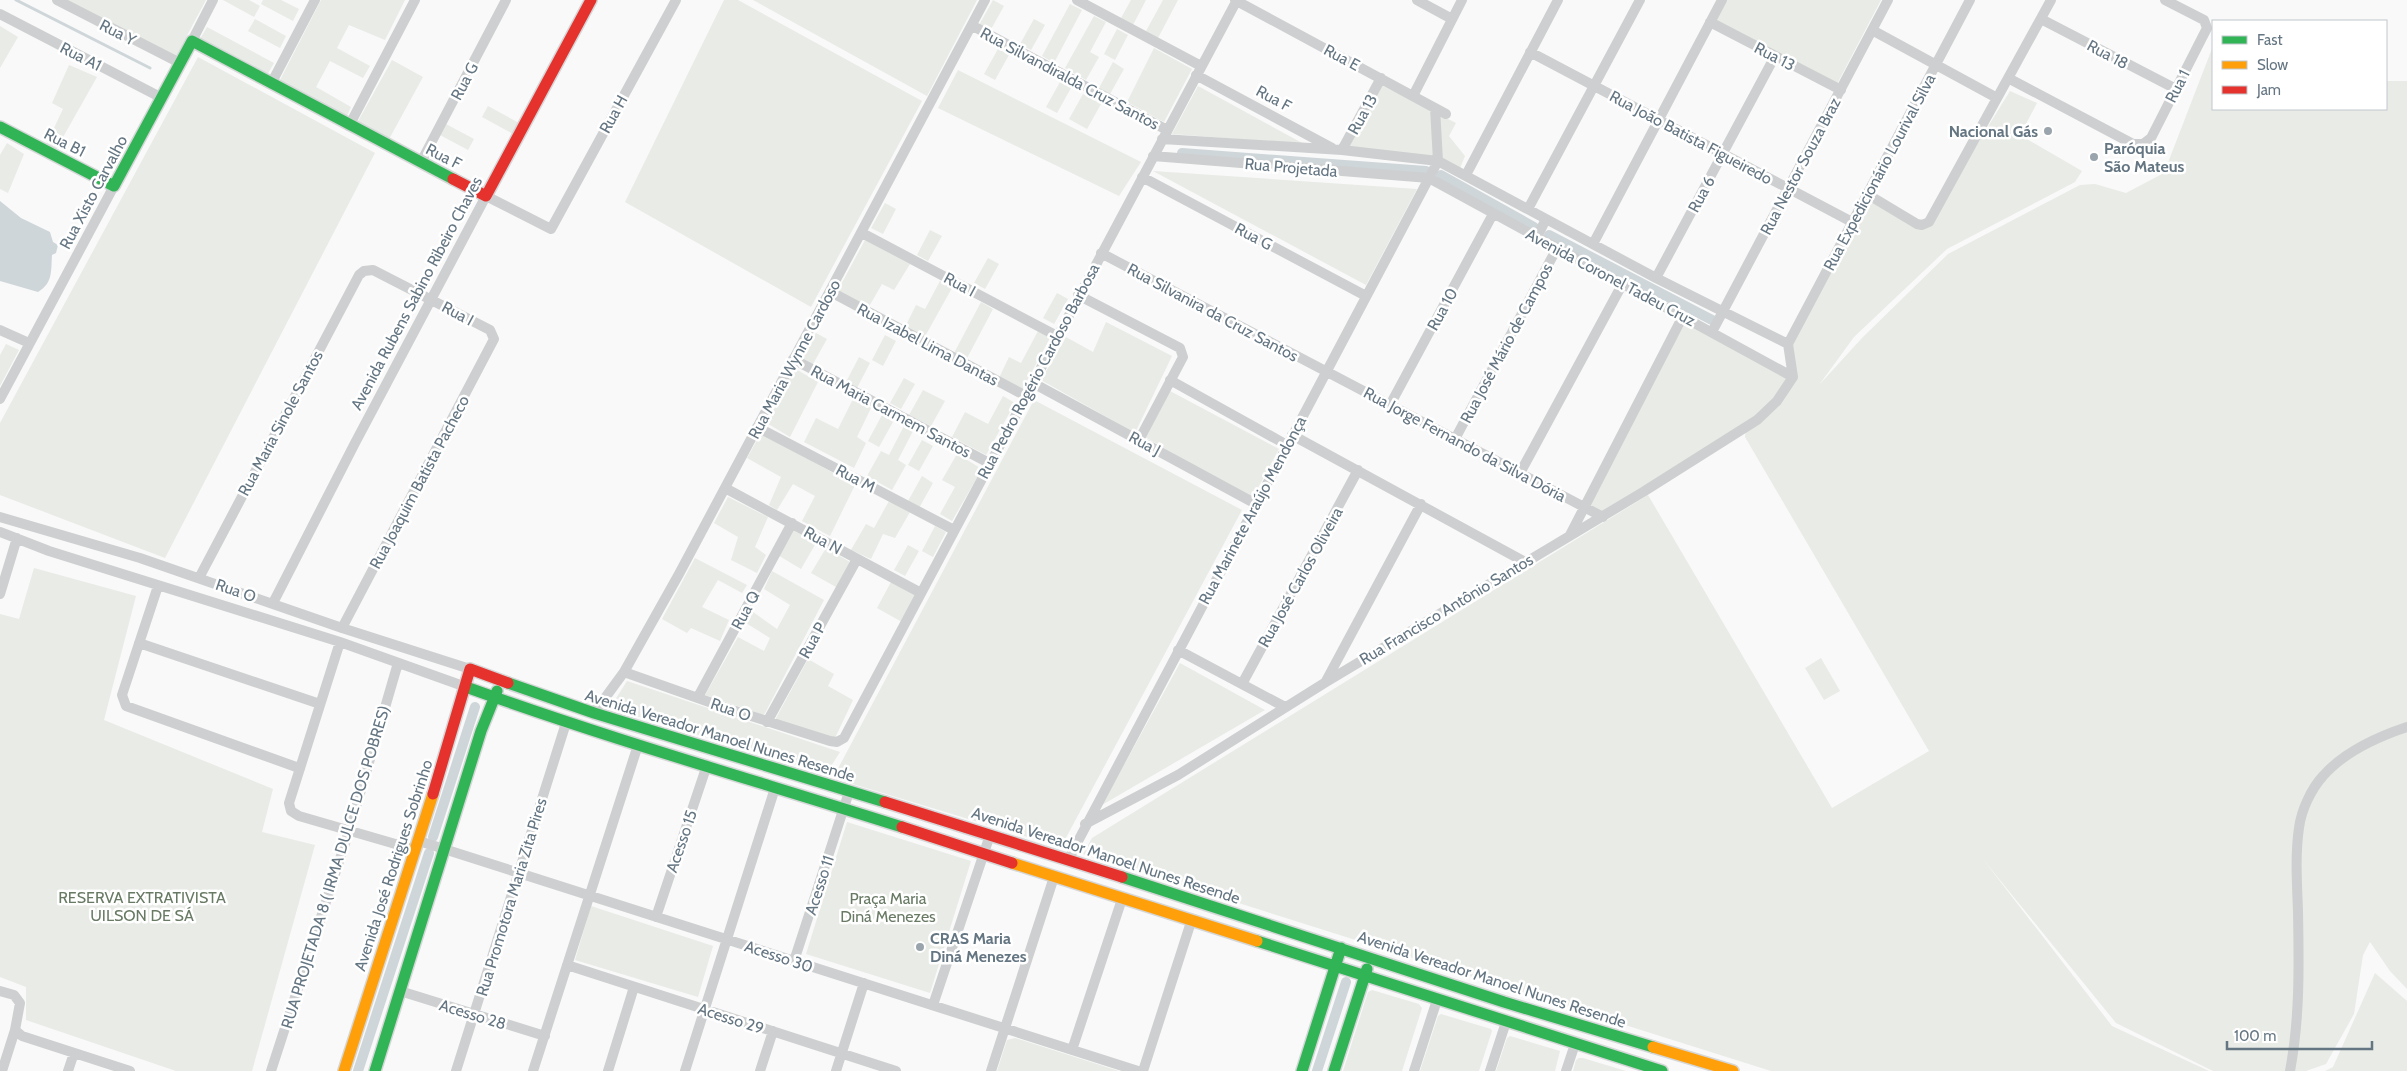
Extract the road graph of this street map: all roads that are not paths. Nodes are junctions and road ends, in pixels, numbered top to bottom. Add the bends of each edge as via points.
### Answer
1 (57, 0) edge
2 (213, 0) edge
3 (315, 0) edge
4 (415, 0) edge
5 (506, 0) edge
6 (591, 0) edge
7 (676, 0) edge
8 (986, 0) edge
9 (1077, 0) edge
10 (1236, 0) edge
11 (1417, 0) edge
12 (1462, 0) edge
13 (1558, 0) edge
14 (1640, 0) edge
15 (1722, 0) edge
16 (1888, 0) edge
17 (1970, 0) edge
18 (2051, 0) edge
19 (2165, 0) edge
20 (0, 14) edge
21 (1452, 18) junction
22 (2041, 19) junction
23 (1710, 22) junction
24 (972, 26) junction
25 (1872, 30) junction
26 (192, 41) junction
27 (1530, 52) junction
28 (1775, 56) junction
29 (180, 63) junction
30 (1936, 65) junction
31 (1199, 71) junction
32 (1381, 78) junction
33 (2008, 78) junction
34 (271, 84) junction
35 (1594, 86) junction
36 (2176, 89) junction
37 (1840, 90) junction
38 (1413, 96) junction
39 (162, 98) junction
40 (1997, 98) junction
41 (1435, 108) junction
42 (1446, 114) dead end
43 (1659, 120) junction
44 (349, 126) junction
45 (0, 127) edge
46 (1167, 130) junction
47 (1162, 139) junction
48 (1339, 150) junction
49 (1723, 154) junction
50 (1153, 156) junction
51 (1438, 161) junction
52 (421, 162) junction
53 (1466, 175) junction
54 (1142, 177) junction
55 (1429, 178) junction
56 (114, 186) junction
57 (1788, 188) junction
58 (1867, 194) junction
59 (486, 196) junction
60 (1528, 209) junction
61 (1493, 214) junction
62 (1546, 219) junction
63 (1852, 222) junction
64 (551, 229) joint
65 (862, 233) junction
66 (1537, 237) junction
67 (1594, 244) junction
68 (1557, 248) junction
69 (1101, 253) junction
70 (364, 271) joint
71 (1656, 278) junction
72 (1623, 283) junction
73 (831, 292) junction
74 (1078, 295) junction
75 (1366, 296) junction
76 (432, 300) junction
77 (1723, 312) junction
78 (1683, 316) junction
79 (0, 330) edge
80 (1712, 332) junction
81 (494, 336) joint
82 (1057, 336) junction
83 (29, 343) junction
84 (1788, 344) junction
85 (793, 359) junction
86 (1326, 371) junction
87 (1793, 377) junction
88 (1170, 380) junction
89 (1033, 383) junction
90 (1026, 396) junction
91 (0, 399) edge
92 (1390, 405) junction
93 (757, 427) junction
94 (1455, 439) junction
95 (1139, 440) junction
96 (1290, 440) junction
97 (989, 464) junction
98 (1358, 470) junction
99 (1520, 473) junction
100 (725, 488) junction
101 (1256, 504) junction
102 (1421, 504) junction
103 (1584, 507) junction
104 (0, 517) edge
105 (1603, 517) junction
106 (792, 523) junction
107 (954, 530) junction
108 (0, 532) edge
109 (1570, 534) junction
110 (17, 538) junction
111 (857, 558) junction
112 (1525, 562) junction
113 (199, 578) junction
114 (158, 586) junction
115 (921, 593) junction
116 (0, 594) edge
117 (273, 603) junction
118 (342, 628) junction
119 (139, 642) junction
120 (340, 642) junction
121 (1178, 650) junction
122 (398, 663) junction
123 (470, 669) junction
124 (624, 672) junction
125 (500, 681) junction
126 (1326, 682) junction
127 (1242, 684) junction
128 (518, 688) junction
129 (464, 691) junction
130 (698, 697) junction
131 (492, 702) junction
132 (320, 704) junction
133 (512, 704) junction
134 (1285, 707) junction
135 (594, 713) junction
136 (767, 722) junction
137 (566, 723) junction
138 (2407, 726) edge
139 (840, 741) joint
140 (638, 745) junction
141 (707, 765) junction
142 (300, 768) junction
143 (775, 788) junction
144 (849, 792) junction
145 (843, 809) junction
146 (1085, 824) junction
147 (348, 831) junction
148 (990, 835) junction
149 (418, 846) junction
150 (446, 850) junction
151 (983, 854) junction
152 (1068, 860) junction
153 (518, 873) junction
154 (1059, 878) junction
155 (589, 896) junction
156 (1122, 898) junction
157 (656, 917) junction
158 (1191, 922) junction
159 (727, 940) junction
160 (1341, 948) junction
161 (1370, 957) junction
162 (794, 961) junction
163 (566, 965) junction
164 (1335, 968) junction
165 (1365, 977) junction
166 (864, 983) junction
167 (634, 987) junction
168 (0, 991) edge
169 (400, 991) junction
170 (1437, 1000) junction
171 (933, 1005) junction
172 (704, 1009) junction
173 (474, 1016) junction
174 (1506, 1022) junction
175 (1005, 1028) junction
176 (15, 1030) junction
177 (772, 1031) junction
178 (546, 1036) junction
179 (1575, 1044) junction
180 (1072, 1050) junction
181 (74, 1053) junction
182 (841, 1054) junction
183 (1642, 1068) edge
184 (1719, 1069) edge
185 (2, 1071) edge
186 (68, 1071) edge
187 (130, 1071) edge
188 (271, 1071) edge
189 (344, 1071) edge
190 (375, 1071) edge
191 (456, 1071) edge
192 (533, 1071) edge
193 (608, 1071) edge
194 (685, 1071) edge
195 (760, 1071) edge
196 (836, 1071) edge
197 (896, 1071) edge
198 (991, 1071) edge
199 (1138, 1071) edge
200 (1143, 1071) edge
201 (1302, 1071) edge
202 (1334, 1071) edge
203 (1414, 1071) edge
204 (1490, 1071) edge
205 (1566, 1071) edge
206 (1662, 1071) edge
207 (1733, 1071) edge
208 (2290, 1071) edge

1 - 29 street, Rua Y
2 - 26 street, Rua Xisto Carvalho
3 - 34 street
4 - 44 street
5 - 52 street, Rua G
6 - 59 street, Avenida Rubens Sabino Ribeiro Chaves
7 - 64 street, Rua H
8 - 24 street, Rua Maria Wynne Cardoso
9 - 31 street
10 - 31 street, Rua Pedro Rogério Cardoso Barbosa
10 - 32 street, Rua E
11 - 21 street
12 - 21 street
13 - 27 street
14 - 35 street
15 - 23 street
16 - 25 street, Rua Nestor Souza Braz
17 - 30 street, Rua Expedicionário Lourival Silva
18 - 22 street
19 - 36 street, Rua 1 via 2206,24 2206,30
20 - 39 street, Rua A1
21 - 38 street
22 - 33 street
22 - 36 street, Rua 18
23 - 28 street, Rua 13
23 - 43 street
24 - 46 street, Rua Silvandiralda Cruz Santos
24 - 65 street, Rua Maria Wynne Cardoso
25 - 30 street
25 - 37 street, Rua Nestor Souza Braz
26 - 29 street, Rua Xisto Carvalho
26 - 34 street, Rua F
27 - 35 street, Rua João Batista Figueiredo
27 - 53 street
28 - 37 street, Rua 13
28 - 49 street, Rua 6
29 - 39 street, Rua Xisto Carvalho
30 - 40 street
30 - 58 street, Rua Expedicionário Lourival Silva
31 - 46 street, Rua Pedro Rogério Cardoso Barbosa
31 - 48 street, Rua F
32 - 38 street, Rua E
32 - 48 street, Rua 13
33 - 36 street, Rua 1 via 2133,144 2143,144 2151,138
33 - 40 street
34 - 44 street, Rua F
35 - 43 street, Rua João Batista Figueiredo
35 - 60 street
37 - 57 street, Rua Nestor Souza Braz
38 - 41 street, Rua E
39 - 56 street, Rua Xisto Carvalho
40 - 58 street via 1929,222 1922,226 1917,224
41 - 42 street, Rua E
41 - 51 street
43 - 49 street, Rua João Batista Figueiredo
43 - 67 street
44 - 52 street, Rua F
45 - 56 street, Rua B1
46 - 47 street, Rua Pedro Rogério Cardoso Barbosa
47 - 48 street, Rua Projetada
47 - 50 street, Rua Pedro Rogério Cardoso Barbosa
48 - 51 street, Rua Projetada
49 - 57 street, Rua João Batista Figueiredo
49 - 71 street, Rua 6
50 - 54 street, Rua Pedro Rogério Cardoso Barbosa
50 - 55 street, Rua Projetada
51 - 53 street, Avenida Coronel Tadeu Cruz
51 - 55 street, Rua Marinete Araújo Mendonça
52 - 59 street, Rua F
53 - 60 street, Avenida Coronel Tadeu Cruz
54 - 69 street, Rua Pedro Rogério Cardoso Barbosa
54 - 75 street, Rua G
55 - 61 street, Avenida Coronel Tadeu Cruz
55 - 75 street, Rua Marinete Araújo Mendonça
56 - 83 street, Rua Xisto Carvalho
57 - 63 street, Rua João Batista Figueiredo
57 - 77 street, Rua Nestor Souza Braz
58 - 63 street, Rua Expedicionário Lourival Silva
59 - 64 street, Rua F
59 - 76 street, Avenida Rubens Sabino Ribeiro Chaves
60 - 62 street, Avenida Coronel Tadeu Cruz
61 - 66 street, Avenida Coronel Tadeu Cruz
61 - 92 street, Rua 10
62 - 66 street
62 - 67 street, Avenida Coronel Tadeu Cruz
63 - 84 street, Rua Expedicionário Lourival Silva
65 - 73 street, Rua Maria Wynne Cardoso
65 - 82 street, Rua I
66 - 68 street, Avenida Coronel Tadeu Cruz
67 - 71 street, Avenida Coronel Tadeu Cruz
68 - 72 street, Avenida Coronel Tadeu Cruz
68 - 94 street, Rua José Mário de Campos
69 - 74 street, Rua Pedro Rogério Cardoso Barbosa
69 - 86 street, Rua Silvanira da Cruz Santos
70 - 76 street, Rua I via 373,270
70 - 113 street, Rua Maria Sinole Santos via 359,275
71 - 77 street, Avenida Coronel Tadeu Cruz
72 - 78 street, Avenida Coronel Tadeu Cruz
72 - 99 street
73 - 85 street, Rua Maria Wynne Cardoso
73 - 90 street, Rua Izabel Lima Dantas
74 - 82 street, Rua Pedro Rogério Cardoso Barbosa
74 - 88 street via 1180,348 1183,357
75 - 86 street, Rua Marinete Araújo Mendonça
76 - 81 street, Rua I via 490,330
76 - 117 street, Avenida Rubens Sabino Ribeiro Chaves
77 - 80 street, Rua Nestor Souza Braz
77 - 84 street, Avenida Coronel Tadeu Cruz
78 - 80 street, Avenida Coronel Tadeu Cruz
78 - 103 street
79 - 83 street
80 - 87 street, Avenida Coronel Tadeu Cruz
81 - 118 street, Rua Joaquim Batista Pacheco
82 - 89 street, Rua Pedro Rogério Cardoso Barbosa
83 - 91 street, Rua Xisto Carvalho
84 - 87 street
85 - 93 street, Rua Maria Wynne Cardoso
85 - 97 street, Rua Maria Carmem Santos
86 - 92 street, Rua Jorge Fernando da Silva Dória
86 - 96 street, Rua Marinete Araújo Mendonça
87 - 105 street, Rua Francisco Antônio Santos via 1777,401 1758,420
88 - 95 street
88 - 96 street
89 - 90 street, Rua Pedro Rogério Cardoso Barbosa
89 - 95 street, Rua J
90 - 97 street, Rua Pedro Rogério Cardoso Barbosa
92 - 94 street, Rua Jorge Fernando da Silva Dória
93 - 100 street, Rua Maria Wynne Cardoso
93 - 107 street, Rua M
94 - 99 street, Rua Jorge Fernando da Silva Dória
95 - 101 street, Rua J
96 - 98 street
96 - 101 street, Rua Marinete Araújo Mendonça
97 - 107 street, Rua Pedro Rogério Cardoso Barbosa
98 - 102 street
98 - 127 street, Rua José Carlos Oliveira
99 - 103 street, Rua Jorge Fernando da Silva Dória
100 - 106 street, Rua N
100 - 124 street, Rua Maria Wynne Cardoso
101 - 121 street, Rua Marinete Araújo Mendonça
102 - 112 street
102 - 126 street
103 - 105 street, Rua Jorge Fernando da Silva Dória
103 - 109 street
104 - 113 street, Rua O
105 - 109 street, Rua Francisco Antônio Santos
106 - 111 street, Rua N
106 - 130 street, Rua Q
107 - 115 street, Rua Pedro Rogério Cardoso Barbosa
108 - 110 street, Rua O
109 - 112 street, Rua Francisco Antônio Santos
110 - 114 street, Rua O
110 - 116 street
111 - 115 street, Rua N
111 - 136 street, Rua P
112 - 126 street, Rua Francisco Antônio Santos
113 - 117 street, Rua O
114 - 119 street
114 - 120 street, Rua O
115 - 139 street, Rua Pedro Rogério Cardoso Barbosa via 846,736
117 - 118 street, Rua O
118 - 123 street, Rua O
119 - 132 street
119 - 142 street via 122,695 126,706
120 - 122 street, Rua O
120 - 132 street
121 - 127 street
121 - 146 street, Rua Marinete Araújo Mendonça
122 - 129 street, Rua O
122 - 147 street, RUA PROJETADA 8 ( IRMA DULCE DOS POBRES)
123 - 125 street, Avenida Vereador Manoel Nunes Resende
123 - 129 street, Avenida José Rodrigues Sobrinho
124 - 130 street, Rua O
124 - 135 street, Rua Maria Wynne Cardoso
125 - 128 street, Avenida Vereador Manoel Nunes Resende
125 - 131 street
126 - 134 street, Rua Francisco Antônio Santos
127 - 134 street
128 - 133 street via 512,695
128 - 135 street, Avenida Vereador Manoel Nunes Resende
129 - 131 street, Avenida Vereador Manoel Nunes Resende
129 - 149 street, Avenida José Rodrigues Sobrinho
130 - 136 street, Rua O
131 - 133 street, Avenida Vereador Manoel Nunes Resende
131 - 150 street
132 - 142 street
133 - 137 street, Avenida Vereador Manoel Nunes Resende
134 - 146 street, Rua Francisco Antônio Santos via 1178,775
135 - 144 street, Avenida Vereador Manoel Nunes Resende
136 - 139 street, Rua O via 830,741
137 - 140 street, Avenida Vereador Manoel Nunes Resende
137 - 153 street, Rua Promotora Maria Zita Pires
138 - 208 street via 2347,754 2322,776 2309,798 2299,826 2298,978
140 - 141 street, Avenida Vereador Manoel Nunes Resende
140 - 155 street
141 - 143 street, Avenida Vereador Manoel Nunes Resende
141 - 157 street, Acesso 15
142 - 147 street, Acesso 30 via 289,803 291,811
143 - 145 street, Avenida Vereador Manoel Nunes Resende
143 - 159 street
144 - 145 street, Acesso 11
144 - 148 street, Avenida Vereador Manoel Nunes Resende
145 - 151 street, Avenida Vereador Manoel Nunes Resende
145 - 162 street, Acesso 11
146 - 152 street, Rua Marinete Araújo Mendonça
147 - 149 street, Acesso 30
147 - 188 street, RUA PROJETADA 8 ( IRMA DULCE DOS POBRES)
148 - 151 street
148 - 152 street, Avenida Vereador Manoel Nunes Resende
149 - 150 street, Acesso 30
149 - 189 street, Avenida José Rodrigues Sobrinho
150 - 153 street, Acesso 30
150 - 169 street
151 - 154 street, Avenida Vereador Manoel Nunes Resende
151 - 171 street
152 - 154 street
152 - 160 street, Avenida Vereador Manoel Nunes Resende
153 - 155 street, Acesso 30
153 - 173 street, Rua Promotora Maria Zita Pires
154 - 156 street, Avenida Vereador Manoel Nunes Resende
154 - 175 street
155 - 157 street, Acesso 30
155 - 163 street
156 - 158 street, Avenida Vereador Manoel Nunes Resende
156 - 180 street
157 - 159 street, Acesso 30
158 - 164 street, Avenida Vereador Manoel Nunes Resende
158 - 200 street
159 - 162 street, Acesso 30
159 - 172 street
160 - 161 street, Avenida Vereador Manoel Nunes Resende
160 - 164 street
161 - 165 street
161 - 184 street, Avenida Vereador Manoel Nunes Resende
162 - 166 street, Acesso 30
163 - 167 street, Acesso 29
163 - 178 street
164 - 165 street, Avenida Vereador Manoel Nunes Resende
164 - 201 street
165 - 170 street, Avenida Vereador Manoel Nunes Resende
165 - 202 street
166 - 171 street, Acesso 30
166 - 182 street
167 - 172 street, Acesso 29
167 - 193 street
168 - 176 street via 14,995 20,1003
169 - 173 street, Acesso 28
169 - 190 street
170 - 174 street, Avenida Vereador Manoel Nunes Resende
170 - 203 street
171 - 175 street, Acesso 30
172 - 177 street, Acesso 29
172 - 194 street
173 - 178 street, Acesso 28
173 - 191 street, Rua Promotora Maria Zita Pires
174 - 179 street, Avenida Vereador Manoel Nunes Resende
174 - 204 street
175 - 180 street, Acesso 30
175 - 198 street
176 - 181 street via 22,1036
176 - 185 street
177 - 182 street, Acesso 29
177 - 195 street
178 - 192 street
179 - 183 street, Avenida Vereador Manoel Nunes Resende
179 - 205 street
180 - 199 street, Acesso 30
181 - 186 street
181 - 187 street
182 - 196 street
182 - 197 street, Acesso 29
183 - 206 street, Avenida Vereador Manoel Nunes Resende
184 - 207 street, Avenida Vereador Manoel Nunes Resende

